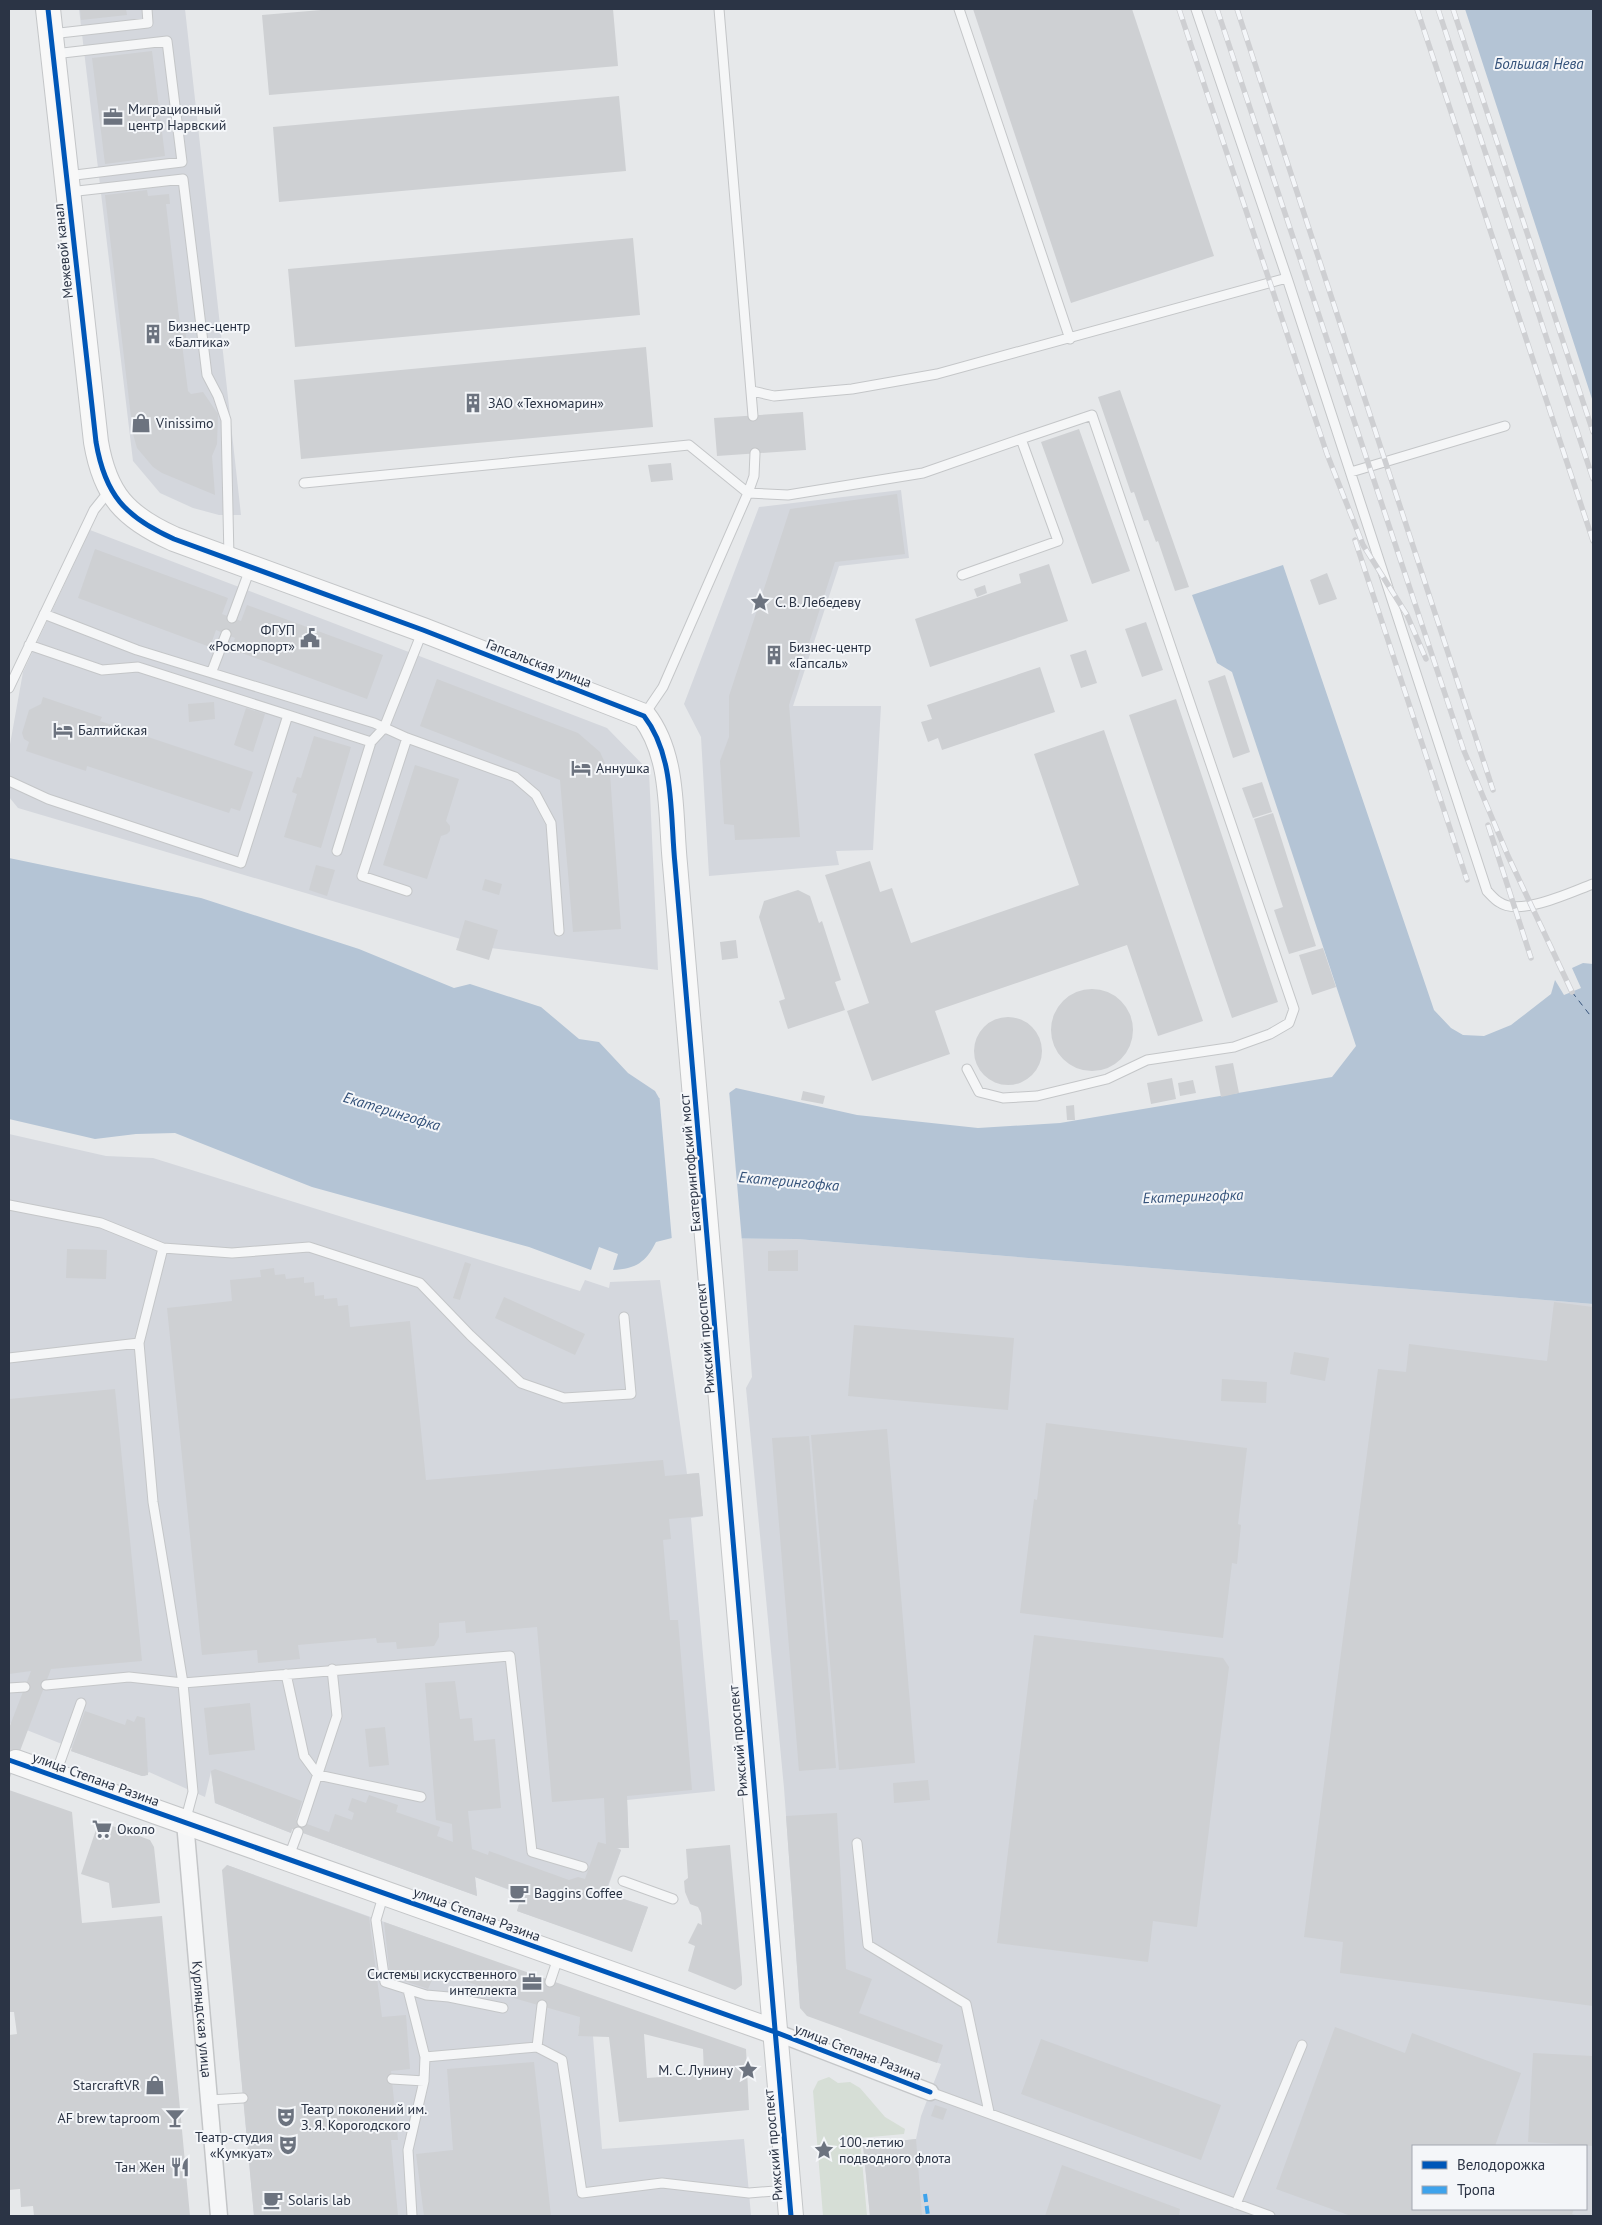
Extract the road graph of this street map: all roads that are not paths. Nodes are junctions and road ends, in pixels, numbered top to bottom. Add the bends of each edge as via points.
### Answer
1 (48, 9) edge
2 (147, 9) edge
3 (719, 9) edge
4 (959, 9) edge
5 (1196, 9) edge
6 (52, 44) junction
7 (67, 184) junction
8 (1287, 278) junction
9 (1070, 339) junction
10 (752, 391) junction
11 (753, 416) dead end
12 (1505, 426) dead end
13 (1021, 439) junction
14 (755, 453) dead end
15 (1351, 472) junction
16 (304, 483) dead end
17 (110, 490) junction
18 (748, 493) junction
19 (229, 558) junction
20 (251, 566) junction
21 (962, 575) dead end
22 (44, 614) junction
23 (232, 618) dead end
24 (423, 630) junction
25 (226, 634) dead end
26 (30, 645) junction
27 (212, 671) junction
28 (9, 688) edge
29 (288, 715) junction
30 (644, 716) junction
31 (384, 728) junction
32 (407, 738) junction
33 (371, 742) junction
34 (9, 781) edge
35 (337, 851) dead end
36 (1593, 884) edge
37 (407, 891) dead end
38 (559, 930) dead end
39 (967, 1069) dead end
40 (9, 1205) edge
41 (163, 1248) junction
42 (710, 1264) joint
43 (624, 1317) dead end
44 (139, 1343) junction
45 (9, 1358) edge
46 (332, 1670) junction
47 (286, 1674) junction
48 (183, 1683) junction
49 (46, 1685) dead end
50 (25, 1687) dead end
51 (9, 1688) edge
52 (81, 1703) dead end
53 (16, 1762) dead end
54 (318, 1775) junction
55 (55, 1776) junction
56 (421, 1798) dead end
57 (185, 1822) junction
58 (302, 1822) dead end
59 (298, 1832) dead end
60 (857, 1843) dead end
61 (288, 1859) junction
62 (583, 1867) dead end
63 (623, 1881) dead end
64 (384, 1893) junction
65 (673, 1899) dead end
66 (559, 1955) junction
67 (550, 1982) dead end
68 (408, 1990) junction
69 (542, 2005) dead end
70 (503, 2008) dead end
71 (775, 2032) junction
72 (1302, 2045) dead end
73 (537, 2047) junction
74 (425, 2057) junction
75 (392, 2079) dead end
76 (424, 2081) junction
77 (930, 2092) joint
78 (243, 2098) dead end
79 (209, 2100) junction
80 (989, 2112) junction
81 (788, 2190) junction
82 (1236, 2204) junction
83 (1249, 2212) edge
84 (219, 2216) edge
85 (412, 2216) edge
86 (791, 2216) edge
87 (1270, 2216) edge

1 - 6 street, Межевой канал
2 - 6 lane via 148,23
3 - 10 lane
4 - 9 lane
5 - 8 lane
6 - 7 street, Межевой канал
6 - 7 lane via 167,41 182,162
7 - 17 street, Межевой канал via 96,442 100,465
7 - 19 lane via 183,179 207,375 226,420
8 - 9 lane
8 - 15 lane
9 - 10 lane via 936,374 852,389 774,396
10 - 11 lane
12 - 15 lane
13 - 18 lane via 923,473 788,496
13 - 21 lane via 1058,542
13 - 39 lane via 1092,415 1294,1009 1289,1023 1234,1047 1147,1060 1107,1079 1037,1096 1002,1098 979,1092
14 - 18 lane via 754,476
15 - 36 lane via 1487,891 1500,903 1514,907 1531,906
16 - 18 lane via 689,445
17 - 19 street, Гапсальская улица via 133,516 150,528
17 - 22 lane via 94,510
18 - 30 lane via 663,687
19 - 20 street, Гапсальская улица
20 - 23 lane
20 - 24 street, Гапсальская улица
22 - 26 lane
22 - 27 lane via 137,650
24 - 30 street, Гапсальская улица
24 - 31 lane
25 - 27 lane
26 - 28 lane
26 - 29 lane via 102,670 138,667
27 - 31 lane
29 - 33 lane
29 - 34 lane via 241,863 48,799
30 - 42 street, Екатерингофский мост via 655,730 666,765
31 - 32 lane
31 - 33 lane
32 - 37 lane via 362,876
32 - 38 lane via 515,777 536,795 551,823
33 - 35 lane
40 - 41 lane via 101,1223
41 - 43 lane via 232,1253 309,1247 420,1283 521,1383 564,1398 631,1394
41 - 44 lane
42 - 71 street, Рижский проспект
44 - 45 lane
44 - 48 lane via 153,1502
46 - 47 lane
46 - 54 lane via 337,1716
46 - 62 lane via 510,1656 532,1852
47 - 48 lane
47 - 54 lane via 304,1756
48 - 49 lane via 130,1677
48 - 57 lane via 193,1792
50 - 51 lane
52 - 55 lane
53 - 55 street, улица Степана Разина
54 - 56 lane
54 - 58 lane
55 - 57 street, улица Степана Разина
57 - 61 street, улица Степана Разина
57 - 79 street, Курляндская улица
59 - 61 lane
60 - 80 lane via 868,1945 966,2004
61 - 64 street, улица Степана Разина
63 - 65 lane
64 - 66 street, улица Степана Разина
64 - 68 lane via 376,1920 384,1982
66 - 67 lane
66 - 71 street, улица Степана Разина
68 - 70 lane
68 - 74 lane
69 - 73 lane
71 - 77 street, улица Степана Разина
71 - 81 street, Рижский проспект
72 - 82 lane
73 - 74 lane
73 - 81 lane via 562,2060 582,2193 662,2183 749,2193
74 - 76 lane
75 - 76 lane
76 - 85 lane via 408,2150
77 - 80 lane
78 - 79 lane
79 - 84 street, Курляндская улица
80 - 82 lane
81 - 86 street, Рижский проспект
82 - 83 lane
83 - 87 lane

